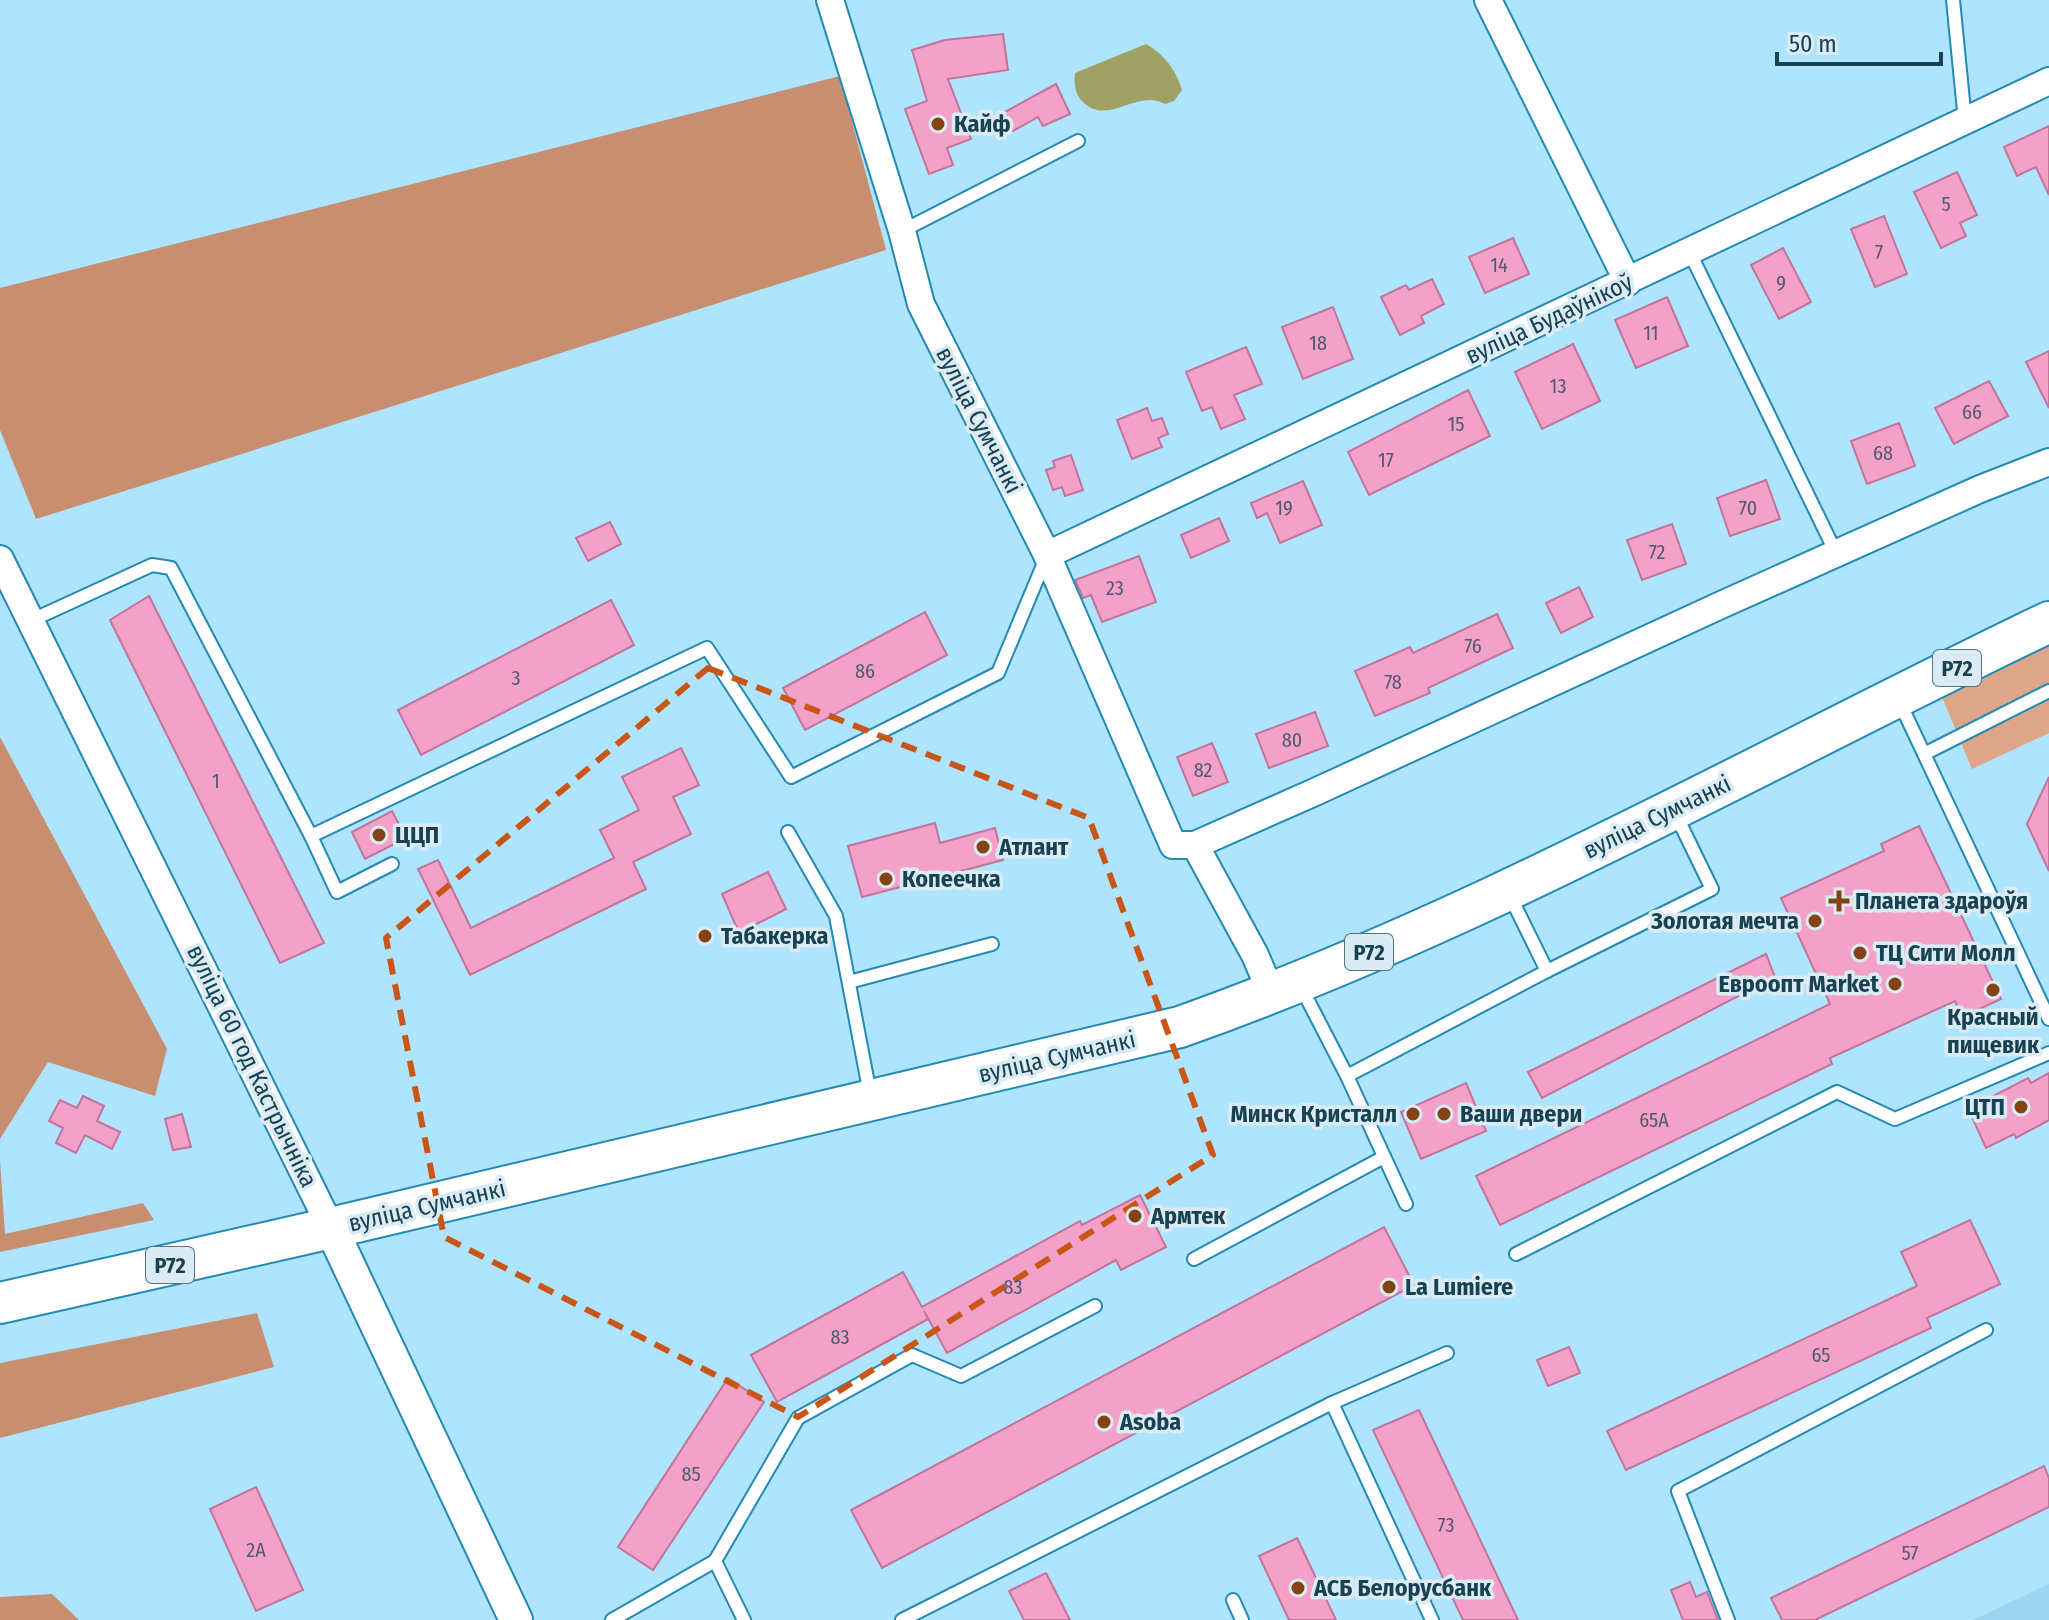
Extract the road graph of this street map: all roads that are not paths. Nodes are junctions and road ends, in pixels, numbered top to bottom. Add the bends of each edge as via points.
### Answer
1 (830, 0) edge
2 (1488, 0) edge
3 (1953, 0) edge
4 (2049, 81) edge
5 (1965, 121) junction
6 (1078, 141) dead end
7 (902, 231) junction
8 (1690, 253) junction
9 (1628, 282) junction
10 (2049, 462) edge
11 (1047, 555) junction
12 (1837, 555) junction
13 (0, 559) edge
14 (30, 621) junction
15 (2049, 622) edge
16 (2049, 691) edge
17 (1897, 697) junction
18 (1924, 754) junction
19 (1673, 810) junction
20 (788, 832) dead end
21 (311, 836) junction
22 (1195, 845) junction
23 (392, 864) dead end
24 (1507, 890) junction
25 (992, 944) dead end
26 (1547, 971) junction
27 (849, 982) junction
28 (1286, 989) junction
29 (2049, 1019) edge
30 (2049, 1053) edge
31 (1347, 1076) junction
32 (872, 1101) junction
33 (1384, 1157) junction
34 (1406, 1204) dead end
35 (331, 1228) junction
36 (1516, 1254) dead end
37 (1194, 1259) dead end
38 (0, 1303) edge
39 (1095, 1306) dead end
40 (1986, 1330) dead end
41 (1447, 1353) dead end
42 (1332, 1403) junction
43 (715, 1561) junction
44 (1233, 1600) dead end
45 (516, 1620) edge
46 (612, 1620) edge
47 (744, 1620) edge
48 (902, 1620) edge
49 (1242, 1620) edge
50 (1432, 1620) edge
51 (1728, 1620) edge

1 - 7 street, вуліца Сумчанкі
2 - 9 street
3 - 5 lane
4 - 5 street, вуліца Будаўнікоў
5 - 8 street, вуліца Будаўнікоў
6 - 7 lane
7 - 11 street, вуліца Сумчанкі via 921,304
8 - 9 street, вуліца Будаўнікоў
8 - 12 lane
9 - 11 street, вуліца Будаўнікоў
10 - 12 street
11 - 21 lane via 998,673 791,777 707,648
11 - 22 street, вуліца Сумчанкі via 1173,845
12 - 22 street
13 - 14 street, вуліца 60 год Кастрычніка
14 - 21 lane via 152,565 171,568
14 - 35 street, вуліца 60 год Кастрычніка
15 - 17 main road, вуліца Сумчанкі / Р72
16 - 18 lane
17 - 18 lane
17 - 19 main road, вуліца Сумчанкі / Р72
18 - 29 lane
19 - 24 main road, вуліца Сумчанкі / Р72
19 - 26 lane via 1712,889
20 - 27 lane via 836,916
21 - 23 lane via 337,892
22 - 28 street via 1255,955
24 - 26 lane
24 - 28 main road, вуліца Сумчанкі / Р72
25 - 27 lane
26 - 31 lane
27 - 32 lane
28 - 31 lane
28 - 32 main road, вуліца Сумчанкі / Р72 via 1180,1027
30 - 36 lane via 1895,1119 1837,1092
31 - 33 lane
32 - 35 main road, вуліца Сумчанкі / Р72
33 - 34 lane
33 - 37 lane
35 - 38 main road, вуліца Сумчанкі / Р72
35 - 45 street, вуліца 60 год Кастрычніка
39 - 43 lane via 961,1376 912,1355 798,1418
40 - 51 lane via 1678,1491
41 - 42 lane
42 - 48 lane
42 - 50 lane
43 - 46 lane
43 - 47 lane
44 - 49 lane

